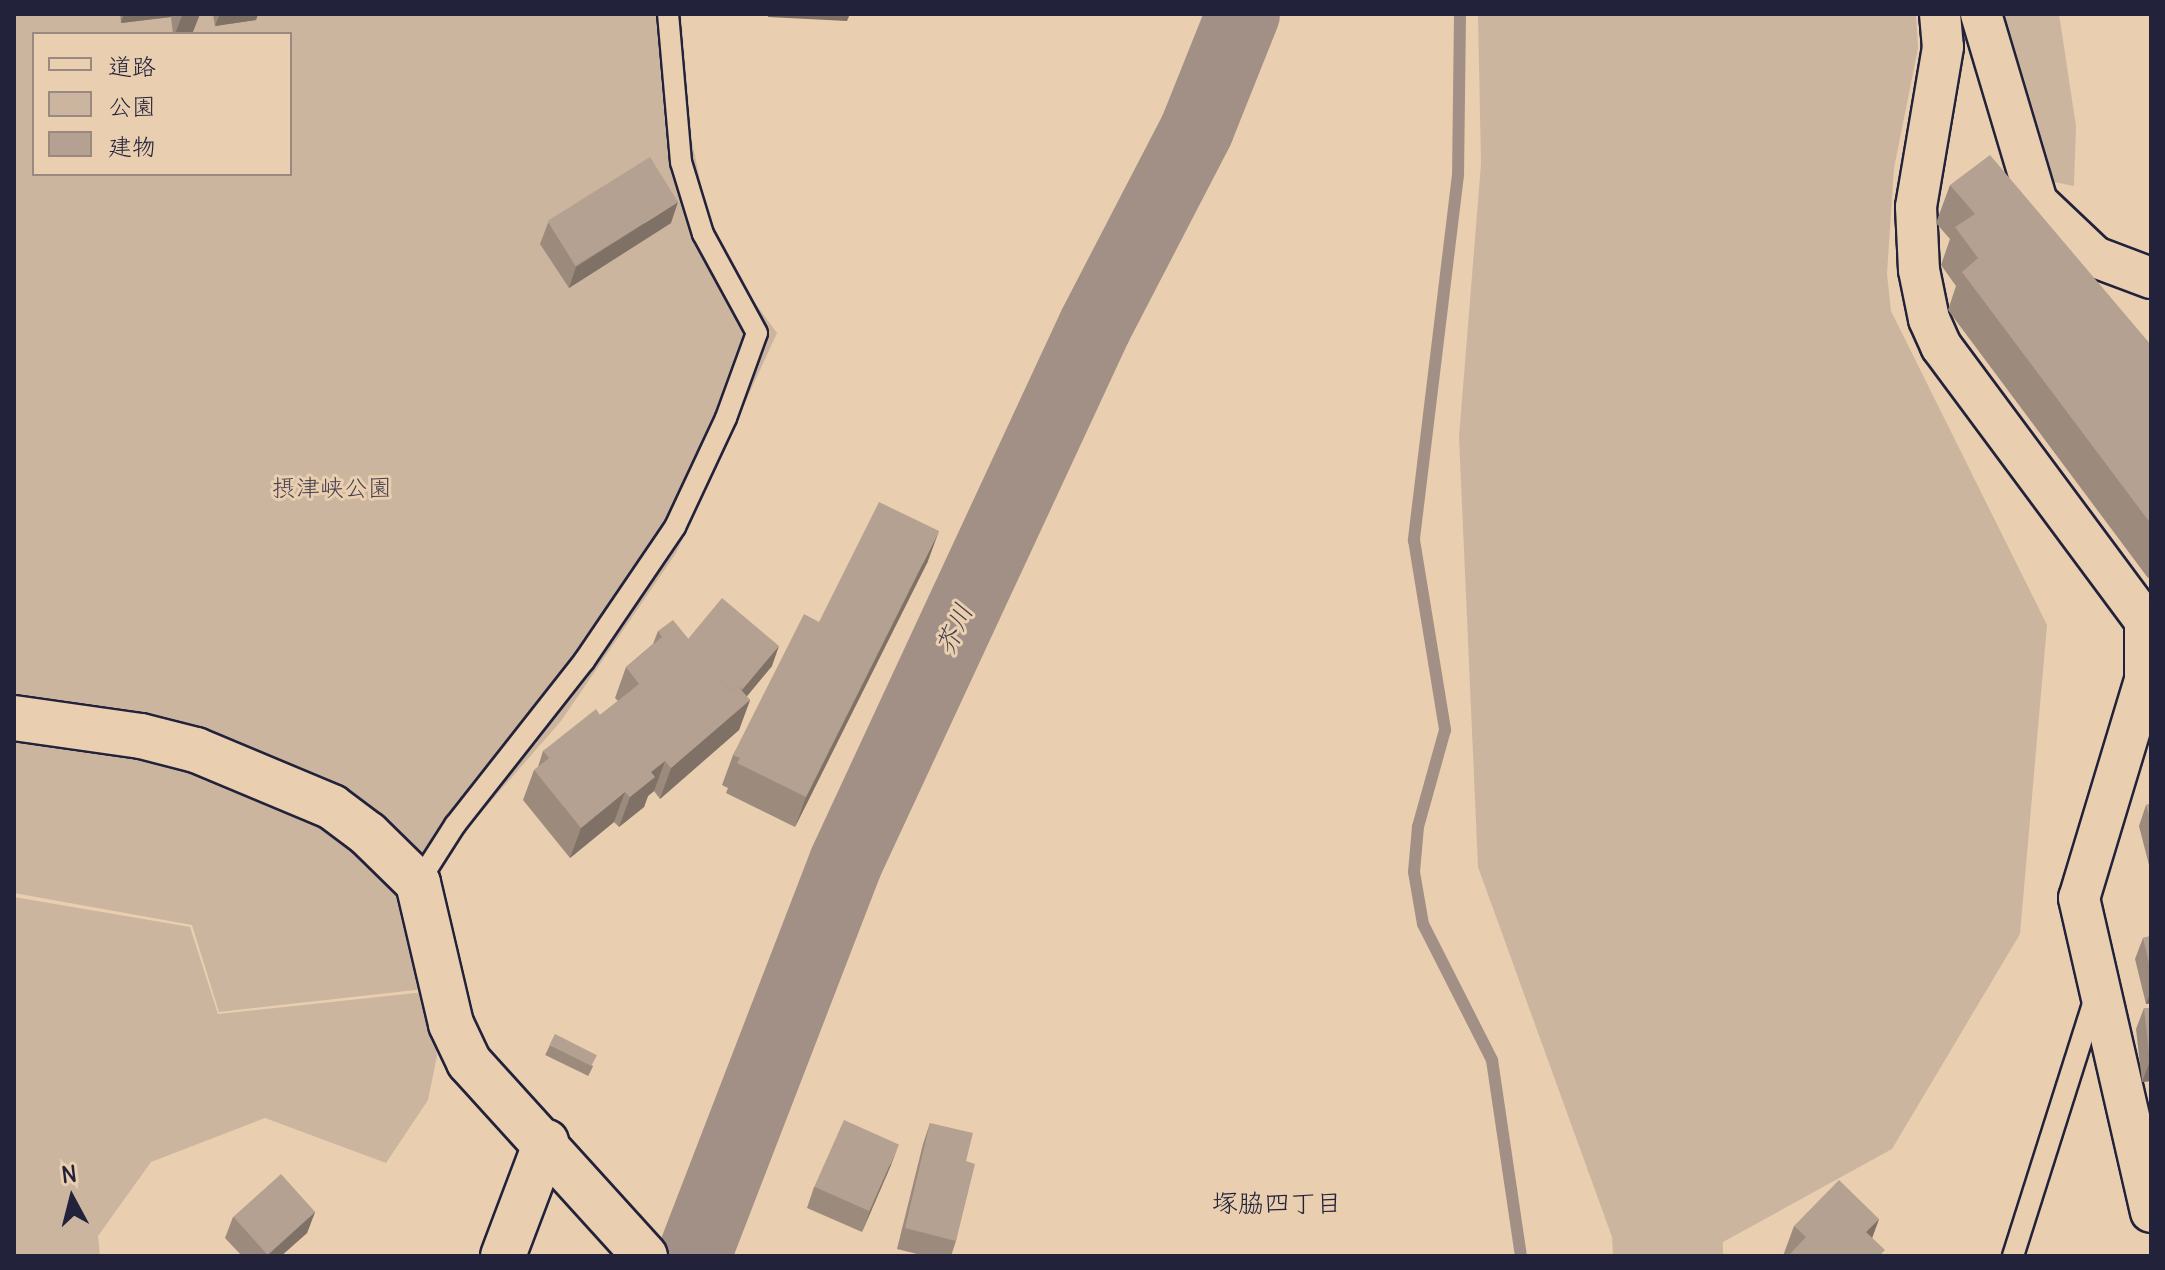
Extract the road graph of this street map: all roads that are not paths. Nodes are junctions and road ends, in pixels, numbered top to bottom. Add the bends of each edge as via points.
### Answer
1 (668, 14) edge
2 (1940, 14) edge
3 (1981, 14) edge
4 (2151, 278) edge
5 (2148, 620) edge
6 (14, 718) edge
7 (418, 883) junction
8 (2099, 985) junction
9 (2138, 1102) edge
10 (546, 1142) junction
11 (586, 1193) junction
12 (2151, 1212) edge
13 (511, 1236) edge
14 (645, 1256) edge
15 (2013, 1256) edge

1 - 7 lane via 681,162 703,234 757,333 726,418 675,527 584,661 455,825
2 - 5 street via 1943,47 1916,207 1919,270 1929,319 1941,346
3 - 4 street via 2037,202 2095,257
5 - 8 street via 2145,680 2079,898
6 - 7 street via 141,736 257,773 332,807
7 - 10 street via 459,1046 481,1079
8 - 9 street
8 - 15 lane
9 - 12 street
10 - 11 street
10 - 13 street
11 - 13 street via 549,1196
11 - 14 street

